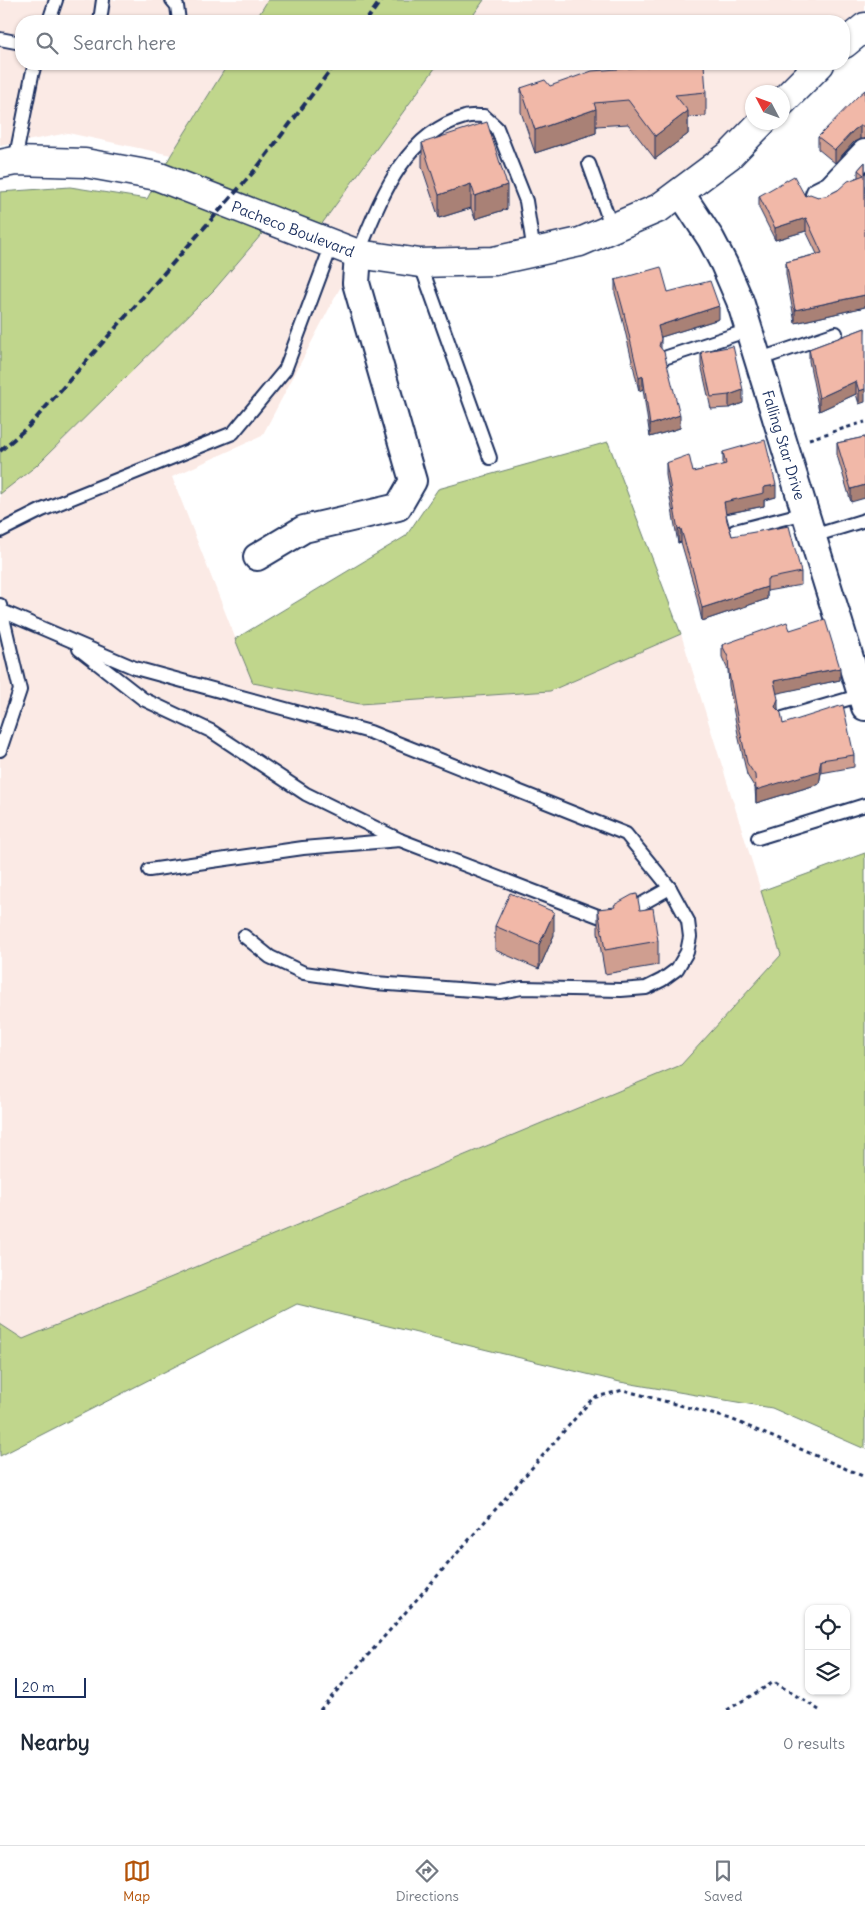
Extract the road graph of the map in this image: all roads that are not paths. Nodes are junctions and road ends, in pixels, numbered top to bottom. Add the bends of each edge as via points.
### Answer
1 (56, 0) edge
2 (103, 0) edge
3 (172, 0) edge
4 (52, 15) edge
5 (101, 15) edge
6 (178, 15) edge
7 (865, 27) edge
8 (0, 39) edge
9 (850, 39) edge
10 (15, 41) edge
11 (34, 70) edge
12 (814, 70) edge
13 (790, 94) edge
14 (754, 130) edge
15 (865, 154) edge
16 (8, 162) edge
17 (589, 164) dead end
18 (680, 192) junction
19 (819, 195) edge
20 (612, 228) junction
21 (332, 244) junction
22 (534, 252) junction
23 (358, 254) junction
24 (420, 264) junction
25 (749, 330) junction
26 (836, 333) dead end
27 (667, 357) edge
28 (758, 360) junction
29 (490, 458) dead end
30 (865, 520) edge
31 (809, 525) junction
32 (0, 531) edge
33 (735, 531) dead end
34 (257, 557) dead end
35 (1, 608) edge
36 (66, 638) junction
37 (863, 701) edge
38 (783, 718) edge
39 (0, 750) edge
40 (865, 805) edge
41 (758, 838) dead end
42 (400, 840) junction
43 (149, 870) dead end
44 (670, 888) junction
45 (244, 936) dead end

1 - 4 lane
2 - 5 lane
3 - 6 lane
7 - 9 main road
8 - 10 lane
11 - 16 lane
12 - 13 main road
14 - 18 main road, Pacheco Boulevard via 730,155
15 - 19 street via 831,189
16 - 21 main road, Pacheco Boulevard via 85,163 157,176
17 - 20 lane
18 - 20 main road, Pacheco Boulevard via 659,208
18 - 25 street, Falling Star Drive via 724,264
20 - 22 main road, Pacheco Boulevard via 580,242
21 - 23 main road, Pacheco Boulevard
21 - 32 lane via 285,370 233,433 42,510
22 - 23 lane via 526,201 497,128 484,116 466,116 420,142 402,162 388,184
22 - 24 main road, Pacheco Boulevard via 494,261
23 - 24 main road, Pacheco Boulevard
23 - 34 street via 356,283 413,481 398,507 304,530
24 - 29 lane
25 - 27 lane
25 - 28 street, Falling Star Drive
26 - 28 lane
28 - 31 street, Falling Star Drive
30 - 31 lane
31 - 33 lane
31 - 37 street, Falling Star Drive
35 - 36 lane
35 - 39 lane via 20,690
36 - 42 lane via 143,699 211,731 306,794
36 - 44 lane via 135,668 370,732 626,834
37 - 38 lane
40 - 41 lane
42 - 43 lane via 303,848
42 - 44 lane via 611,921
44 - 45 lane via 688,921 690,937 687,952 677,968 646,988 522,988 500,992 375,983 304,973 270,957

